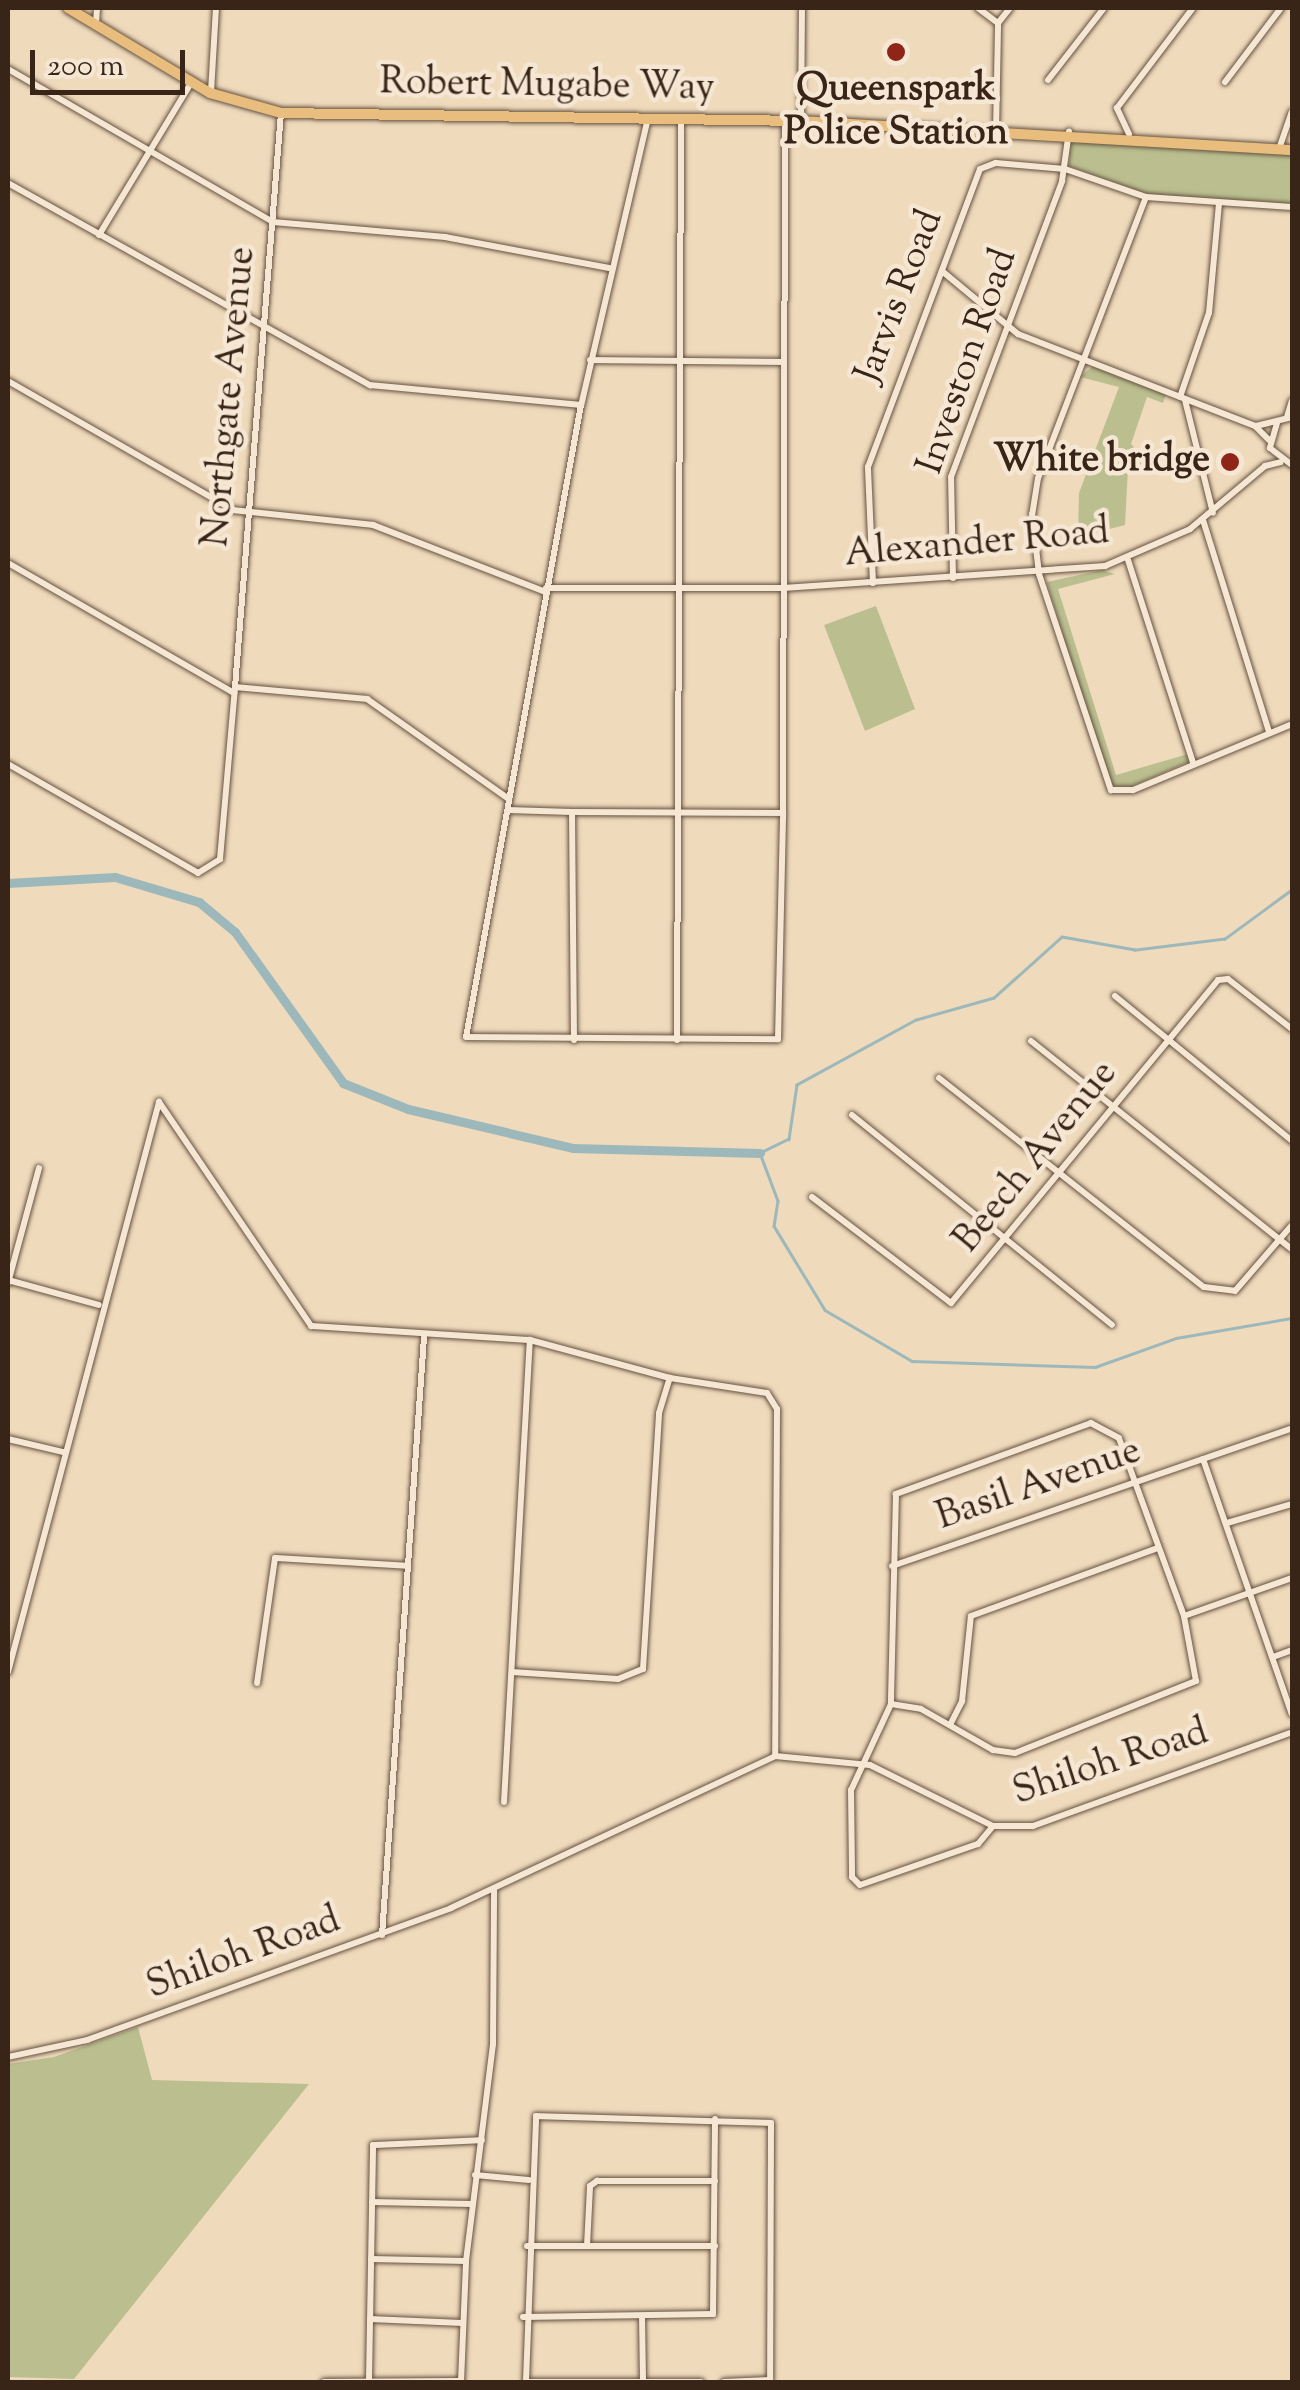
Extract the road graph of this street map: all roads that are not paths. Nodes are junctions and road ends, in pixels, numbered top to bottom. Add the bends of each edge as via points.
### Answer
1 (68, 8) edge
2 (97, 8) edge
3 (216, 8) edge
4 (802, 8) edge
5 (978, 8) edge
6 (1010, 8) edge
7 (1104, 8) edge
8 (1193, 8) edge
9 (1281, 8) edge
10 (998, 23) junction
11 (96, 25) junction
12 (8, 69) edge
13 (1048, 80) dead end
14 (191, 82) junction
15 (1226, 82) dead end
16 (210, 93) junction
17 (281, 112) junction
18 (1292, 112) edge
19 (648, 118) junction
20 (681, 118) junction
21 (785, 120) junction
22 (806, 121) junction
23 (996, 130) junction
24 (1069, 133) junction
25 (1129, 134) junction
26 (1286, 146) edge
27 (148, 151) junction
28 (1066, 169) junction
29 (8, 182) edge
30 (1146, 196) junction
31 (1219, 203) junction
32 (1292, 207) edge
33 (273, 222) junction
34 (100, 234) junction
35 (609, 268) junction
36 (942, 271) junction
37 (1007, 328) junction
38 (263, 331) junction
39 (1083, 359) junction
40 (590, 360) junction
41 (680, 361) junction
42 (784, 362) junction
43 (8, 381) edge
44 (1182, 398) junction
45 (1292, 402) edge
46 (581, 405) junction
47 (1290, 417) edge
48 (1277, 423) junction
49 (1255, 426) junction
50 (1270, 444) junction
51 (1265, 466) junction
52 (1289, 466) edge
53 (248, 513) junction
54 (1213, 513) junction
55 (1203, 520) junction
56 (1128, 560) junction
57 (8, 563) edge
58 (1040, 574) junction
59 (953, 578) junction
60 (872, 583) junction
61 (679, 588) junction
62 (783, 588) junction
63 (546, 590) junction
64 (234, 690) junction
65 (1292, 724) edge
66 (1269, 732) junction
67 (1193, 763) junction
68 (8, 764) edge
69 (508, 799) junction
70 (508, 810) junction
71 (572, 812) junction
72 (677, 813) junction
73 (783, 813) junction
74 (1115, 996) dead end
75 (1292, 1029) edge
76 (574, 1040) junction
77 (677, 1040) junction
78 (1168, 1040) junction
79 (1031, 1041) dead end
80 (939, 1078) dead end
81 (1114, 1107) junction
82 (852, 1115) dead end
83 (1292, 1140) edge
84 (39, 1168) dead end
85 (1061, 1176) junction
86 (812, 1197) dead end
87 (1292, 1224) edge
88 (1280, 1240) junction
89 (1006, 1242) junction
90 (1292, 1249) edge
91 (8, 1281) edge
92 (100, 1305) junction
93 (1112, 1325) dead end
94 (424, 1336) junction
95 (530, 1340) junction
96 (670, 1378) junction
97 (1292, 1428) edge
98 (8, 1439) edge
99 (62, 1452) junction
100 (1203, 1459) junction
101 (1137, 1482) junction
102 (1292, 1504) edge
103 (1227, 1523) junction
104 (1158, 1548) junction
105 (408, 1566) junction
106 (892, 1566) junction
107 (1292, 1578) edge
108 (1250, 1592) junction
109 (1184, 1616) junction
110 (1292, 1650) edge
111 (1273, 1657) junction
112 (8, 1672) edge
113 (512, 1672) junction
114 (257, 1683) dead end
115 (890, 1704) junction
116 (1292, 1714) edge
117 (950, 1725) junction
118 (1288, 1734) edge
119 (776, 1756) junction
120 (860, 1762) junction
121 (504, 1802) dead end
122 (993, 1826) junction
123 (494, 1890) junction
124 (382, 1935) junction
125 (8, 2057) edge
126 (715, 2119) junction
127 (482, 2140) junction
128 (475, 2175) junction
129 (529, 2180) junction
130 (715, 2182) junction
131 (372, 2202) junction
132 (472, 2204) junction
133 (527, 2246) junction
134 (587, 2246) junction
135 (715, 2246) junction
136 (371, 2259) junction
137 (466, 2261) junction
138 (642, 2316) junction
139 (523, 2317) junction
140 (370, 2318) junction
141 (462, 2323) junction
142 (369, 2379) junction
143 (643, 2381) edge
144 (324, 2382) edge
145 (461, 2382) edge
146 (526, 2382) edge
147 (701, 2382) edge
148 (724, 2382) edge

1 - 11 main road, Robert Mugabe Way
2 - 11 street
3 - 16 street
4 - 22 street
5 - 10 street
6 - 10 street
7 - 13 street
8 - 25 street via 1117,108
9 - 15 street
10 - 23 street
11 - 14 main road, Robert Mugabe Way
12 - 27 street
14 - 16 main road, Robert Mugabe Way
14 - 27 street
16 - 17 main road, Robert Mugabe Way
17 - 19 main road, Robert Mugabe Way
17 - 33 street, Northgate Avenue
18 - 26 street
19 - 20 main road, Robert Mugabe Way
19 - 35 street
20 - 21 main road, Robert Mugabe Way
20 - 41 street
21 - 22 main road, Robert Mugabe Way
21 - 42 street
22 - 23 main road, Robert Mugabe Way
23 - 24 main road, Robert Mugabe Way
24 - 25 main road, Robert Mugabe Way
24 - 26 main road, Robert Mugabe Way
24 - 28 street, Investon Road
25 - 26 main road, Robert Mugabe Way
27 - 33 street
27 - 34 street
28 - 30 street, Jarvis Road
28 - 36 street, Jarvis Road via 996,163 980,169
28 - 37 street, Investon Road
29 - 34 street
30 - 31 street, Jarvis Road
30 - 39 street
31 - 32 street, Jarvis Road
31 - 44 street via 1209,313
33 - 35 street via 445,237
33 - 38 street, Northgate Avenue
34 - 38 street
35 - 40 street
36 - 37 street
36 - 60 street, Jarvis Road via 868,468
37 - 39 street
37 - 59 street, Investon Road via 952,477
38 - 46 street via 370,385
38 - 53 street, Northgate Avenue
39 - 44 street
39 - 58 street via 1035,491
40 - 41 street
40 - 46 street
41 - 42 street
41 - 61 street
42 - 62 street
43 - 53 street
44 - 49 street
44 - 54 street
45 - 47 street
46 - 63 street
47 - 48 street
48 - 49 street
48 - 50 street
49 - 50 street
50 - 51 street
50 - 52 street
51 - 52 street, Alexander Road
51 - 54 street, Alexander Road
53 - 63 street via 373,525
53 - 64 street, Northgate Avenue
54 - 55 street, Alexander Road
55 - 56 street, Alexander Road
55 - 66 street
56 - 58 street, Alexander Road
56 - 67 street
57 - 64 street
58 - 59 street, Alexander Road
58 - 67 street via 1102,776 1117,792 1133,790
59 - 60 street, Alexander Road
60 - 62 street, Alexander Road
61 - 62 street, Alexander Road
61 - 63 street, Alexander Road
61 - 72 street
62 - 73 street
63 - 69 street
64 - 68 street, Northgate Avenue via 220,859 207,872 181,868
64 - 69 street via 367,699
65 - 66 street
66 - 67 street
69 - 70 street
70 - 71 street
70 - 76 street via 464,1034
71 - 72 street
71 - 76 street
72 - 73 street
72 - 77 street
73 - 77 street via 780,1036
74 - 78 street
75 - 78 street, Beech Avenue via 1224,978
76 - 77 street
78 - 81 street, Beech Avenue
78 - 83 street
79 - 81 street
80 - 85 street
81 - 85 street, Beech Avenue
81 - 88 street
82 - 89 street
84 - 91 street
85 - 88 street via 1188,1277 1221,1294 1235,1290
85 - 89 street, Beech Avenue
86 - 89 street, Beech Avenue via 947,1302
87 - 88 street
88 - 90 street
89 - 93 street
91 - 92 street
92 - 94 street via 159,1102 312,1326
92 - 99 street
94 - 95 street
94 - 105 street
95 - 96 street
95 - 113 street
96 - 113 street via 659,1413 643,1669 618,1679
96 - 119 street via 755,1388 777,1408
97 - 100 street, Basil Avenue
98 - 99 street
99 - 112 street
100 - 101 street, Basil Avenue
100 - 103 street
101 - 104 street
101 - 106 street, Basil Avenue
101 - 106 street via 1117,1434 1091,1422 904,1486 894,1498
102 - 103 street
103 - 108 street
104 - 109 street
104 - 117 street via 976,1612 966,1630 962,1701
105 - 114 street via 275,1558
105 - 124 street
106 - 115 street
107 - 108 street
108 - 109 street
108 - 111 street
109 - 117 street via 1198,1667 1191,1686 1014,1752 994,1750
110 - 111 street
111 - 116 street
113 - 121 street
115 - 117 street
115 - 120 street
118 - 122 street, Shiloh Road via 1033,1826
119 - 120 street
119 - 123 street, Shiloh Road
120 - 122 street
120 - 122 street, Shiloh Road via 850,1790 852,1877 860,1886 978,1844
123 - 124 street, Shiloh Road
123 - 127 street via 493,2044
124 - 125 street, Shiloh Road via 78,2043
126 - 129 street via 533,2117
126 - 130 street
126 - 148 street via 772,2126 770,2380
127 - 128 street
127 - 131 street via 374,2142
128 - 129 street
128 - 132 street
129 - 133 street
130 - 134 street via 598,2181 590,2186
130 - 135 street
131 - 132 street
131 - 136 street
132 - 137 street
133 - 134 street
133 - 139 street
134 - 135 street
135 - 138 street via 712,2314
136 - 137 street
136 - 140 street
137 - 141 street
138 - 139 street
138 - 143 street
139 - 146 street
140 - 141 street
140 - 142 street
141 - 145 street
142 - 144 street
142 - 145 street
143 - 146 street
143 - 147 street

